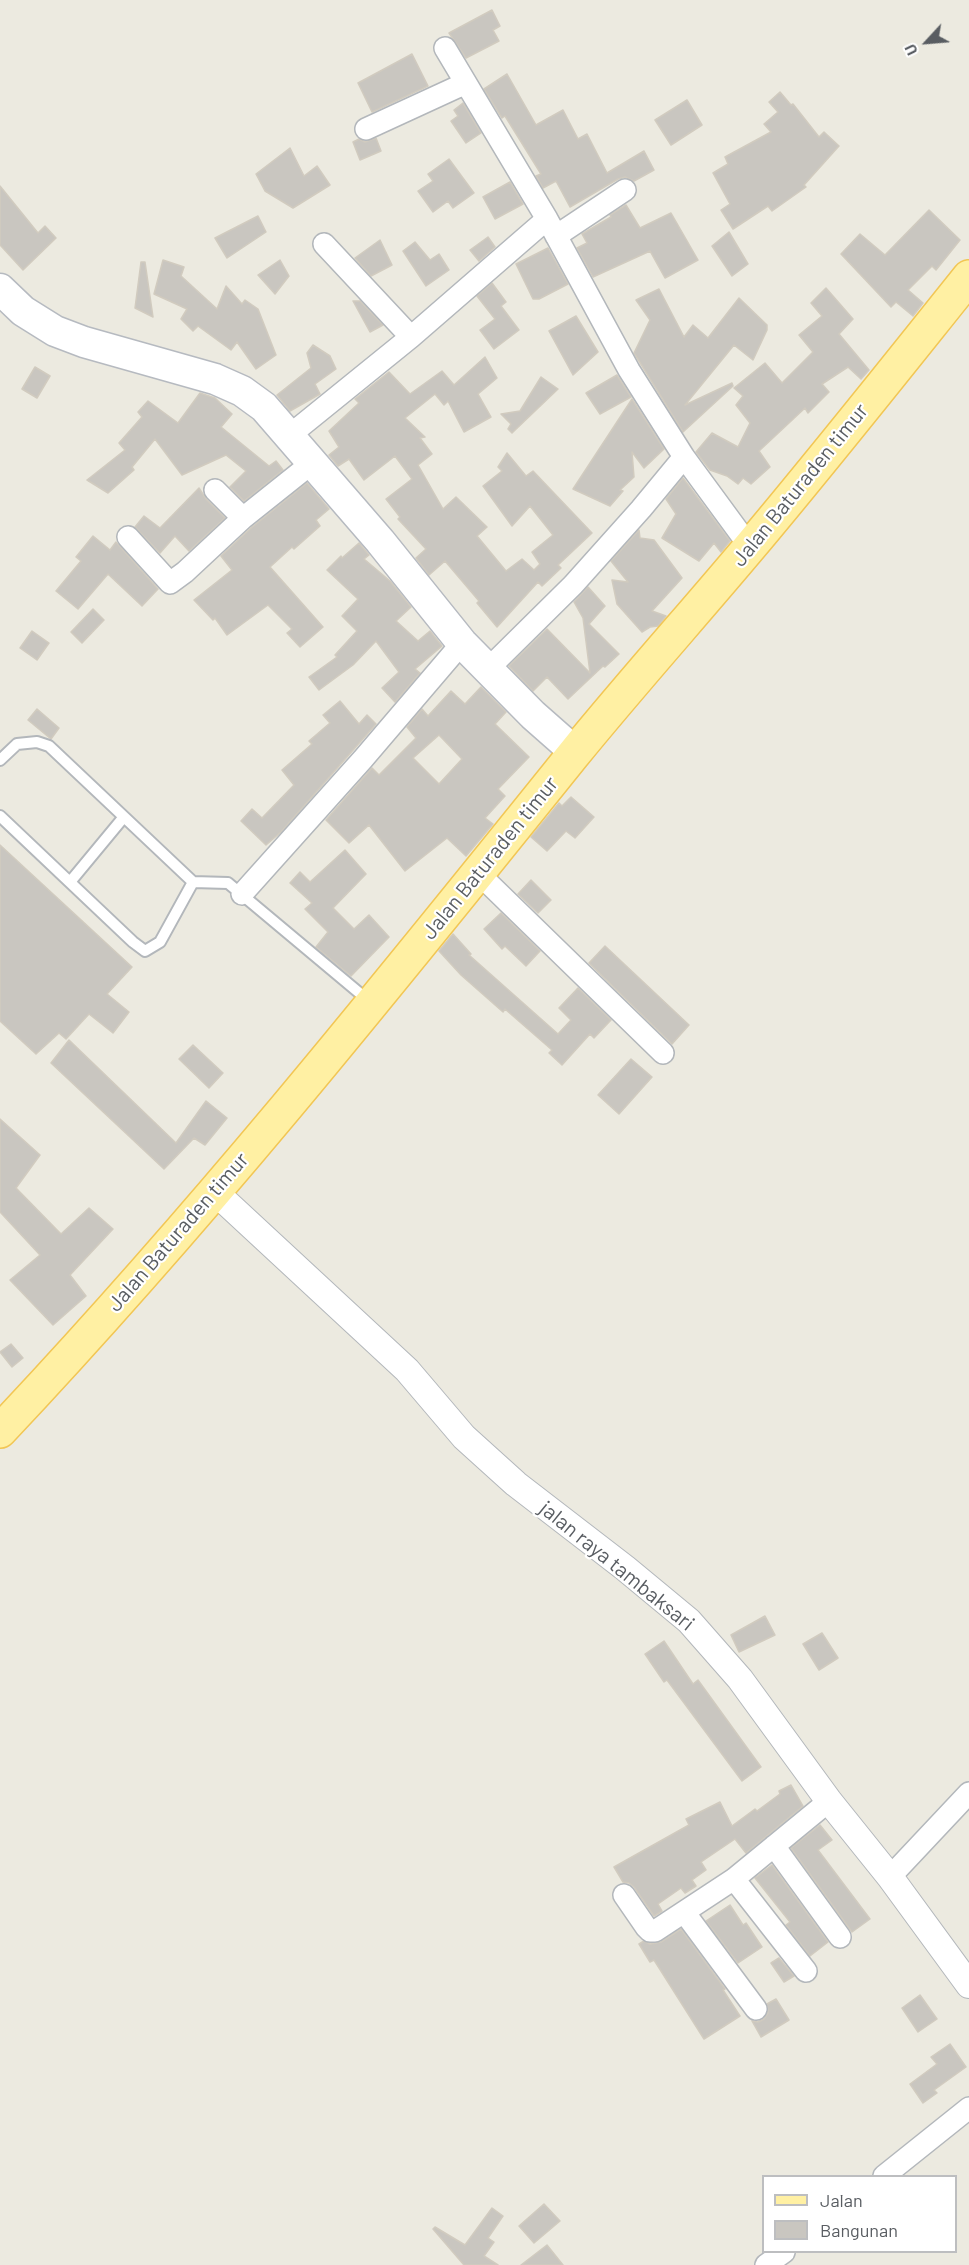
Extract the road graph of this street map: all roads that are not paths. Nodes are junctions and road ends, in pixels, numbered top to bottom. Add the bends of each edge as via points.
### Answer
1 (445, 48) dead end
2 (466, 83) junction
3 (366, 129) dead end
4 (625, 190) dead end
5 (551, 227) junction
6 (324, 244) dead end
7 (969, 278) edge
8 (0, 289) edge
9 (411, 337) junction
10 (290, 435) junction
11 (684, 457) junction
12 (312, 463) junction
13 (215, 490) dead end
14 (243, 518) junction
15 (128, 537) dead end
16 (750, 547) junction
17 (462, 643) junction
18 (488, 669) junction
19 (575, 752) junction
20 (0, 760) edge
21 (0, 816) edge
22 (123, 818) junction
23 (478, 873) junction
24 (70, 882) junction
25 (193, 882) junction
26 (242, 894) junction
27 (372, 1003) junction
28 (663, 1053) dead end
29 (215, 1192) junction
30 (0, 1431) edge
31 (969, 1793) edge
32 (829, 1801) junction
33 (774, 1846) junction
34 (890, 1877) junction
35 (734, 1879) junction
36 (624, 1895) dead end
37 (684, 1912) junction
38 (840, 1937) dead end
39 (806, 1971) dead end
40 (969, 1985) edge
41 (756, 2009) dead end
42 (969, 2108) edge
43 (885, 2175) edge
44 (783, 2253) edge
45 (766, 2265) edge

1 - 2 street
2 - 3 street
2 - 5 street
4 - 5 street
5 - 9 street
5 - 11 street via 629,370
6 - 9 street
7 - 16 main road, Jalan Baturaden timur
8 - 10 main road via 23,311 55,331 215,379 242,391 264,407
9 - 10 street
10 - 12 main road
11 - 16 street
11 - 18 street via 573,585
12 - 14 street
12 - 17 main road
13 - 14 street
14 - 15 street via 170,583
16 - 19 main road, Jalan Baturaden timur
17 - 18 main road
17 - 26 street
18 - 19 main road
19 - 23 main road, Jalan Baturaden timur
20 - 22 lane via 17,744 37,742 49,746
21 - 24 lane
22 - 24 lane
22 - 25 lane
23 - 27 main road, Jalan Baturaden timur
23 - 28 street
24 - 25 lane via 145,951 160,942
25 - 26 lane via 228,883
26 - 27 lane
27 - 29 main road, Jalan Baturaden timur
29 - 30 main road, Jalan Baturaden timur
29 - 32 street, jalan raya tambaksari via 406,1370 464,1437 516,1484 689,1621 741,1679
31 - 34 street
32 - 33 street
32 - 34 street, jalan raya tambaksari
33 - 35 street
33 - 38 street
34 - 40 street, jalan raya tambaksari
35 - 37 street
35 - 39 street
36 - 37 street via 650,1931
37 - 41 street
42 - 43 street
44 - 45 street

